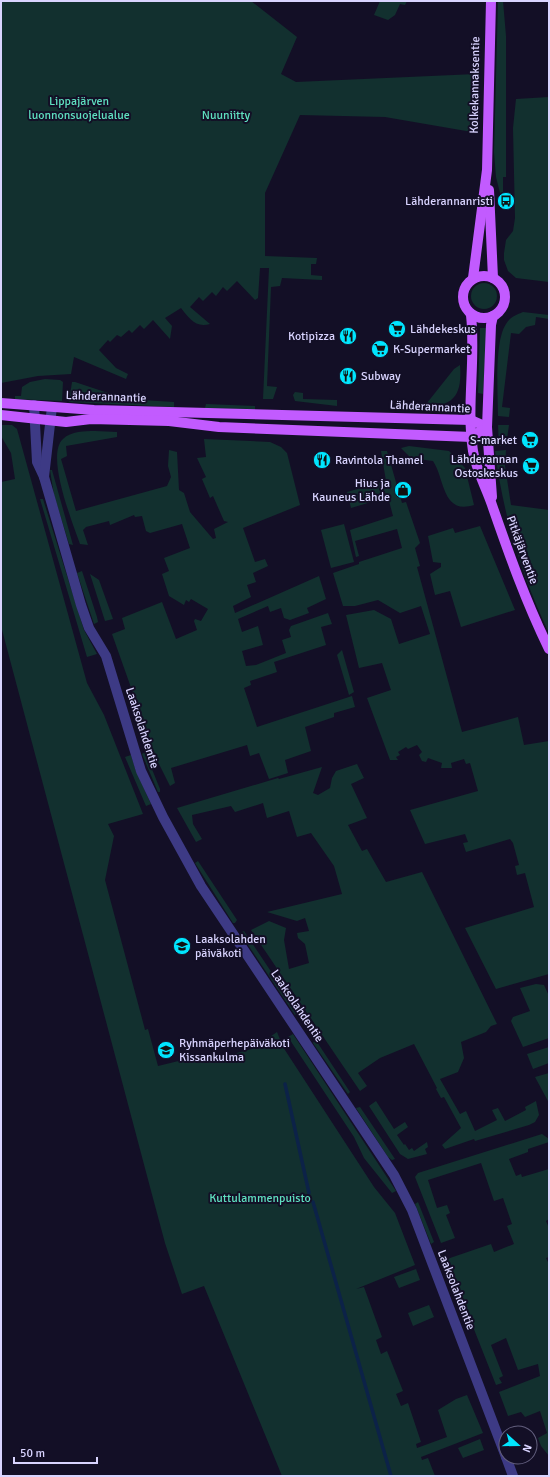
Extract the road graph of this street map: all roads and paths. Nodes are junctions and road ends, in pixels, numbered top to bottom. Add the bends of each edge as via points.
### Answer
1 (491, 1) edge
2 (487, 170) junction
3 (473, 278) junction
4 (493, 278) junction
5 (472, 315) junction
6 (493, 316) junction
7 (1, 403) edge
8 (34, 406) junction
9 (52, 407) junction
10 (1, 415) edge
11 (34, 419) junction
12 (470, 420) junction
13 (50, 421) junction
14 (487, 427) junction
15 (472, 437) junction
16 (44, 477) junction
17 (492, 503) junction
18 (549, 649) edge
19 (498, 1436) edge
20 (509, 1465) edge
21 (513, 1476) edge

1 - 2 main road, Kolkekannaksentie
2 - 3 main road, Kolkekannaksentie
2 - 4 main road, Kolkekannaksentie
3 - 4 main road
3 - 5 main road via 465,286 462,296 465,307
4 - 6 main road via 502,286 505,299 501,310
5 - 6 main road via 482,318
5 - 12 main road
6 - 14 main road
7 - 8 main road, Lähderannantie
8 - 9 main road, Lähderannantie
8 - 11 street, Laaksolahdentie
9 - 12 main road, Lähderannantie
9 - 13 street, Laaksolahdentie
10 - 11 main road, Lähderannantie
11 - 13 main road, Lähderannantie
11 - 16 street, Laaksolahdentie via 37,462
12 - 14 main road, Lähderannantie
12 - 15 main road
13 - 15 main road, Lähderannantie via 91,419 185,422 219,427
13 - 16 street, Laaksolahdentie
14 - 15 main road
14 - 17 main road, Pitkäjärventie
15 - 17 main road, Pitkäjärventie via 478,469
16 - 19 street, Laaksolahdentie via 81,606 89,628 106,656 147,784 201,886 394,1175 412,1210
17 - 18 main road, Pitkäjärventie via 525,597
20 - 21 street, Laaksolahdentie

